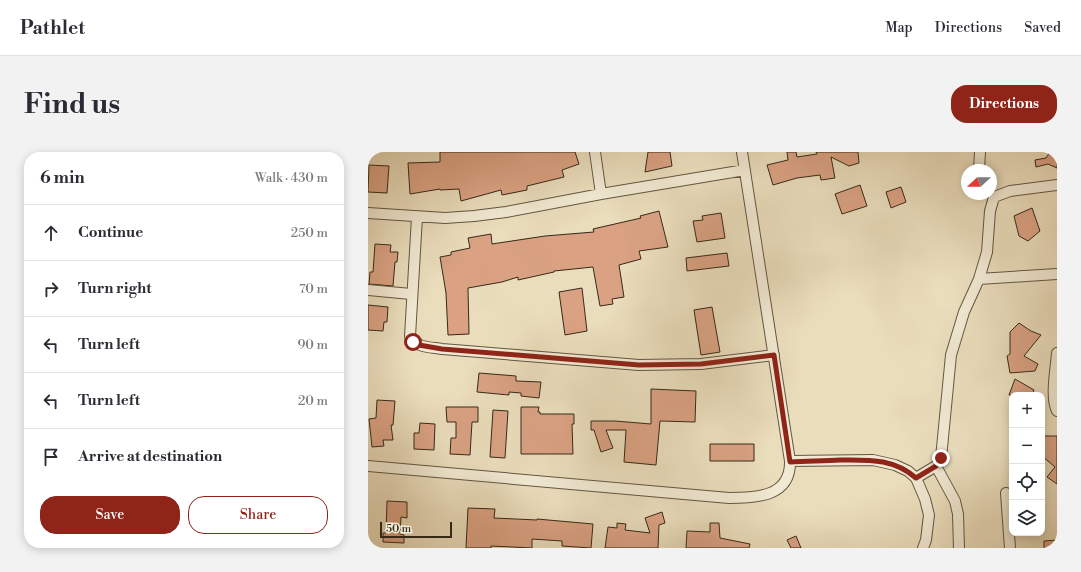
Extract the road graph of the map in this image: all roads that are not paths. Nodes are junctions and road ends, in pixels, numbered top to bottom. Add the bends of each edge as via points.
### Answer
1 (595, 152) edge
2 (742, 152) edge
3 (980, 152) edge
4 (979, 164) edge
5 (745, 170) junction
6 (1057, 185) edge
7 (997, 193) edge
8 (601, 194) junction
9 (991, 200) edge
10 (368, 213) edge
11 (417, 216) junction
12 (1057, 274) edge
13 (979, 279) junction
14 (368, 290) edge
15 (412, 294) junction
16 (774, 355) junction
17 (1057, 355) edge
18 (1057, 411) edge
19 (790, 462) junction
20 (368, 466) edge
21 (936, 466) junction
22 (916, 478) junction
23 (1006, 493) dead end
24 (923, 548) edge
25 (959, 548) edge
26 (1010, 548) edge

1 - 8 street
2 - 5 street
3 - 4 street
5 - 8 street
5 - 16 street
6 - 7 street
8 - 11 street via 506,212 445,218
9 - 13 street via 986,252
10 - 11 street
11 - 15 street
12 - 13 street
13 - 21 street via 964,312 952,355 941,458
14 - 15 street
15 - 16 street via 410,336 413,342 442,349 639,365 701,364
16 - 19 street
17 - 18 street via 1054,394
19 - 20 street via 787,479 772,493 729,498
19 - 22 street via 873,460 895,465
21 - 22 street
21 - 25 street via 955,502
22 - 24 street via 929,514 929,528
23 - 26 street

